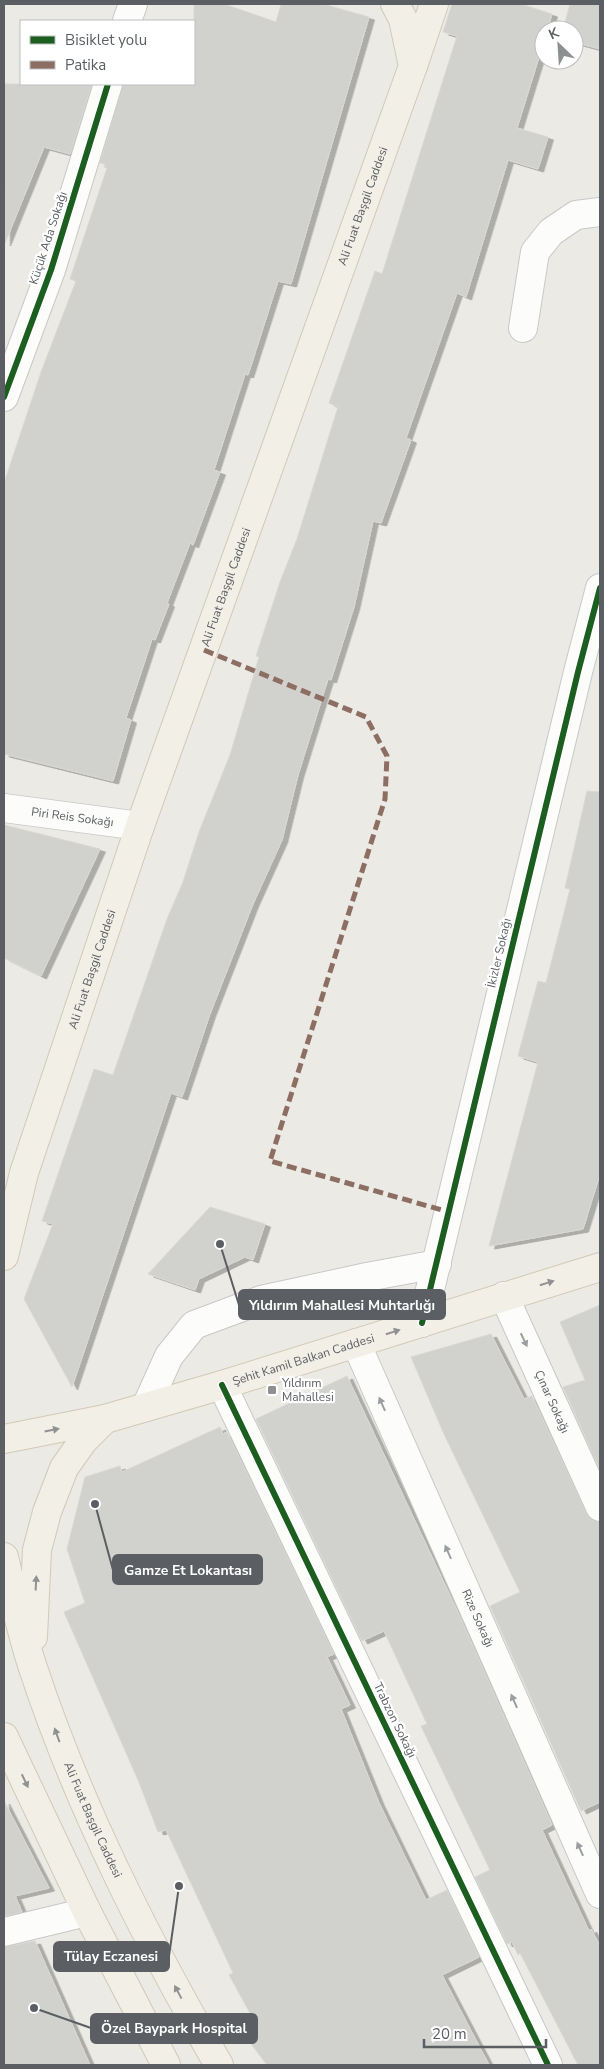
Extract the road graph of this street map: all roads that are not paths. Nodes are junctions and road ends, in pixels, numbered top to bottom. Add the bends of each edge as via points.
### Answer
1 (133, 4) edge
2 (395, 4) edge
3 (434, 4) edge
4 (128, 20) edge
5 (413, 66) junction
6 (108, 85) edge
7 (600, 212) edge
8 (523, 328) dead end
9 (4, 397) edge
10 (600, 588) edge
11 (4, 808) edge
12 (140, 826) junction
13 (24, 1173) junction
14 (4, 1209) edge
15 (4, 1256) edge
16 (437, 1264) junction
17 (600, 1266) edge
18 (504, 1296) junction
19 (422, 1323) junction
20 (356, 1343) junction
21 (222, 1385) junction
22 (146, 1407) junction
23 (105, 1419) junction
24 (4, 1439) edge
25 (600, 1507) edge
26 (4, 1557) edge
27 (32, 1666) junction
28 (4, 1737) edge
29 (600, 1894) edge
30 (87, 1912) junction
31 (4, 1932) edge
32 (166, 2065) edge
33 (219, 2065) edge
34 (548, 2065) edge

1 - 4 street
2 - 5 main road via 403,19
3 - 5 main road, Ali Fuat Başgil Caddesi
5 - 12 main road, Ali Fuat Başgil Caddesi
6 - 9 street, Küçük Ada Sokağı via 51,270
7 - 8 street via 576,215 551,232 535,252
10 - 16 street, İkizler Sokağı
11 - 12 street, Piri Reis Sokağı
12 - 13 main road, Ali Fuat Başgil Caddesi
13 - 14 main road
13 - 15 main road
16 - 19 street, İkizler Sokağı
16 - 22 street via 261,1300 194,1325 169,1356
18 -> 17 main road, Şehit Kamil Balkan Caddesi
18 - 19 main road, Şehit Kamil Balkan Caddesi
18 -> 25 street, Çınar Sokağı
20 -> 19 main road, Şehit Kamil Balkan Caddesi
20 - 21 main road, Şehit Kamil Balkan Caddesi
29 -> 20 street, Rize Sokağı
21 - 22 main road, Şehit Kamil Balkan Caddesi
21 - 34 street, Trabzon Sokağı
22 - 23 main road, Şehit Kamil Balkan Caddesi
24 -> 23 main road, Şehit Kamil Balkan Caddesi
27 -> 23 main road via 37,1550 47,1512 64,1468 83,1441
26 - 27 main road, Ali Fuat Başgil Caddesi
33 -> 27 main road, Ali Fuat Başgil Caddesi via 119,1881 62,1749
28 -> 30 main road
30 - 31 street
30 - 32 main road

